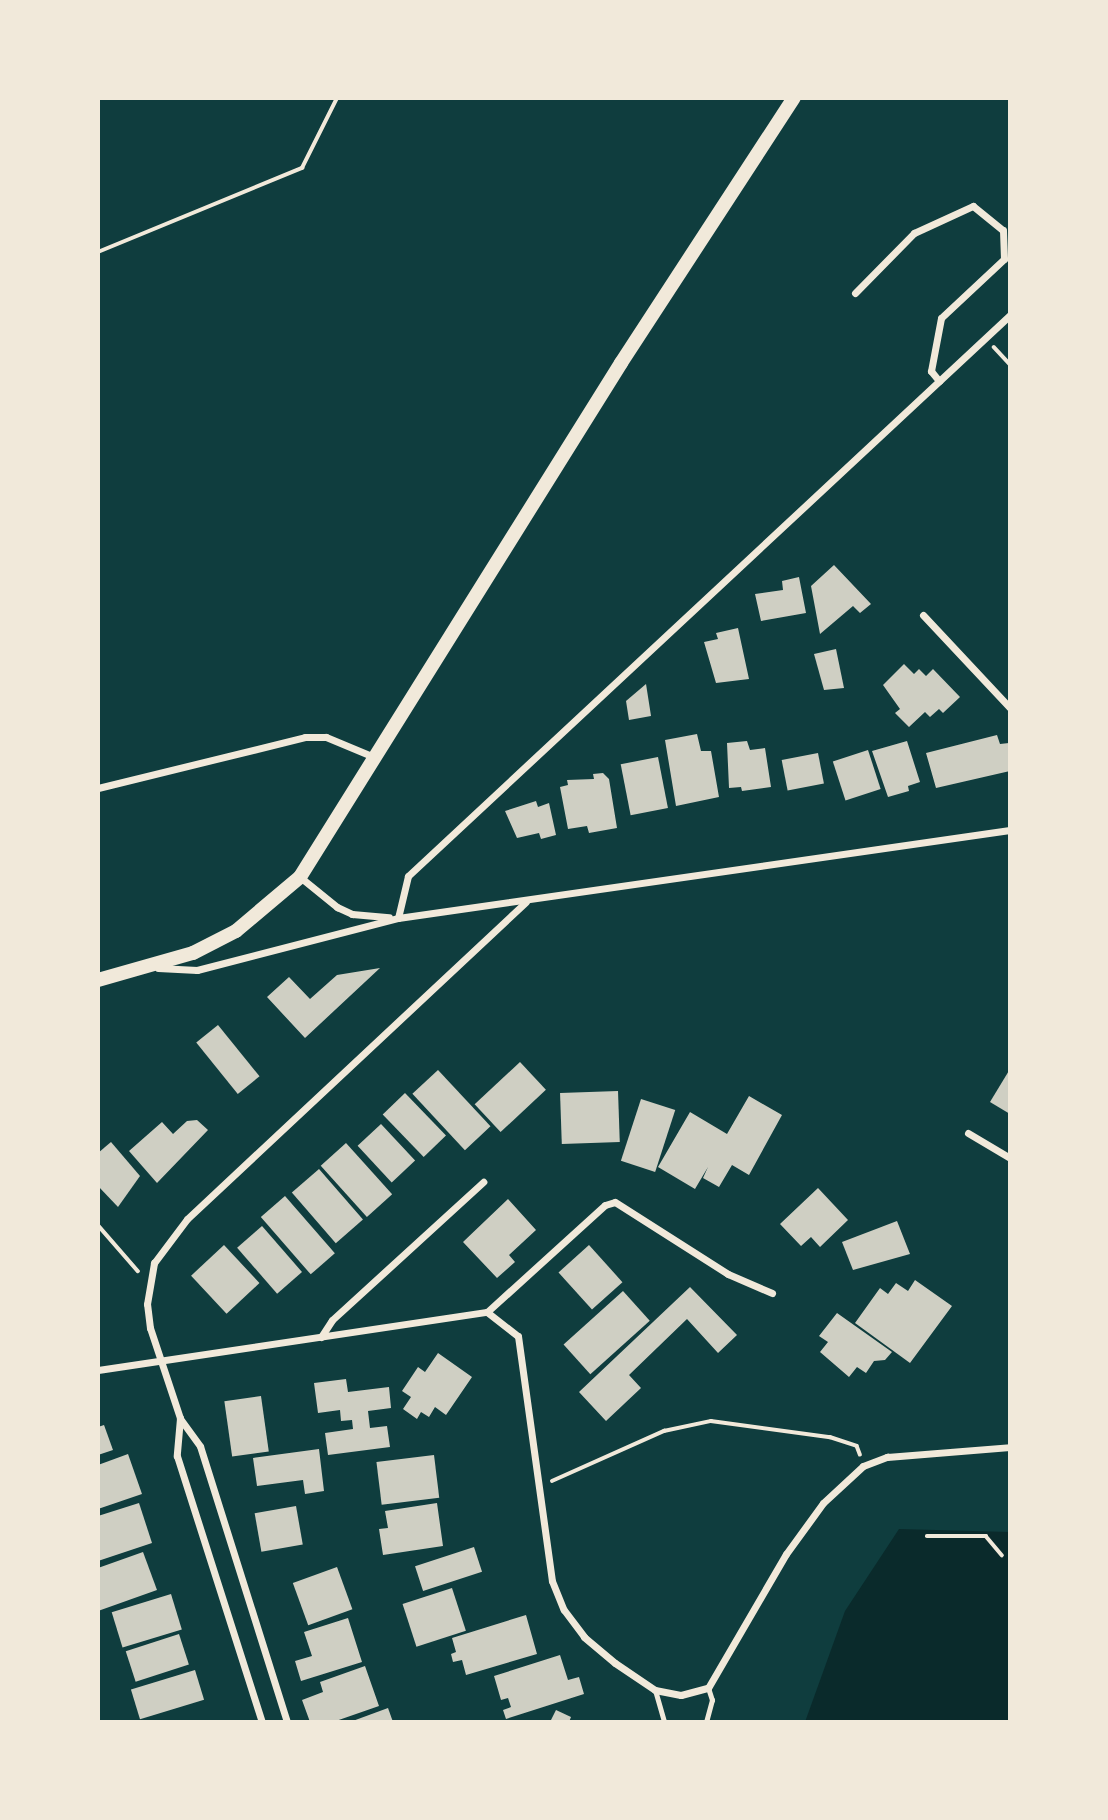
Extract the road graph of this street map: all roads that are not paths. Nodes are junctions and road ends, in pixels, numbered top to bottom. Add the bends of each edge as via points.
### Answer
1 (794, 98) edge
2 (855, 293) dead end
3 (1010, 315) edge
4 (939, 381) junction
5 (923, 615) dead end
6 (1010, 708) edge
7 (374, 757) junction
8 (98, 788) edge
9 (1010, 830) edge
10 (300, 877) junction
11 (526, 902) junction
12 (397, 918) junction
13 (153, 968) junction
14 (98, 981) edge
15 (968, 1133) dead end
16 (1010, 1158) edge
17 (483, 1182) dead end
18 (772, 1293) dead end
19 (487, 1312) junction
20 (321, 1337) junction
21 (160, 1361) junction
22 (98, 1370) edge
23 (180, 1418) junction
24 (1010, 1447) edge
25 (708, 1688) junction
26 (655, 1690) junction
27 (262, 1722) edge
28 (286, 1722) edge
29 (664, 1722) edge
30 (706, 1722) edge

1 - 7 main road
2 - 4 street via 914,233 974,206 1003,230 1004,259 941,318 931,371
3 - 4 street
4 - 12 street via 408,876
5 - 6 street
7 - 8 street via 326,737 305,737
7 - 10 main road
9 - 11 street
10 - 12 street via 326,900 352,914
10 - 13 main road via 236,932
11 - 12 street
11 - 21 street via 187,1219 159,1251 149,1283 150,1328
12 - 13 street via 197,970
13 - 14 main road
15 - 16 street
17 - 20 street via 332,1320
18 - 19 street via 728,1274 615,1202 605,1205
19 - 20 street
19 - 26 street via 518,1336 552,1581 564,1611 584,1637
20 - 21 street
21 - 22 street
21 - 23 street
23 - 27 street via 177,1456
23 - 28 street via 200,1447
24 - 25 street via 887,1457 863,1466 823,1503 786,1555
25 - 26 street via 681,1695
25 - 30 lane via 712,1700
26 - 29 lane

